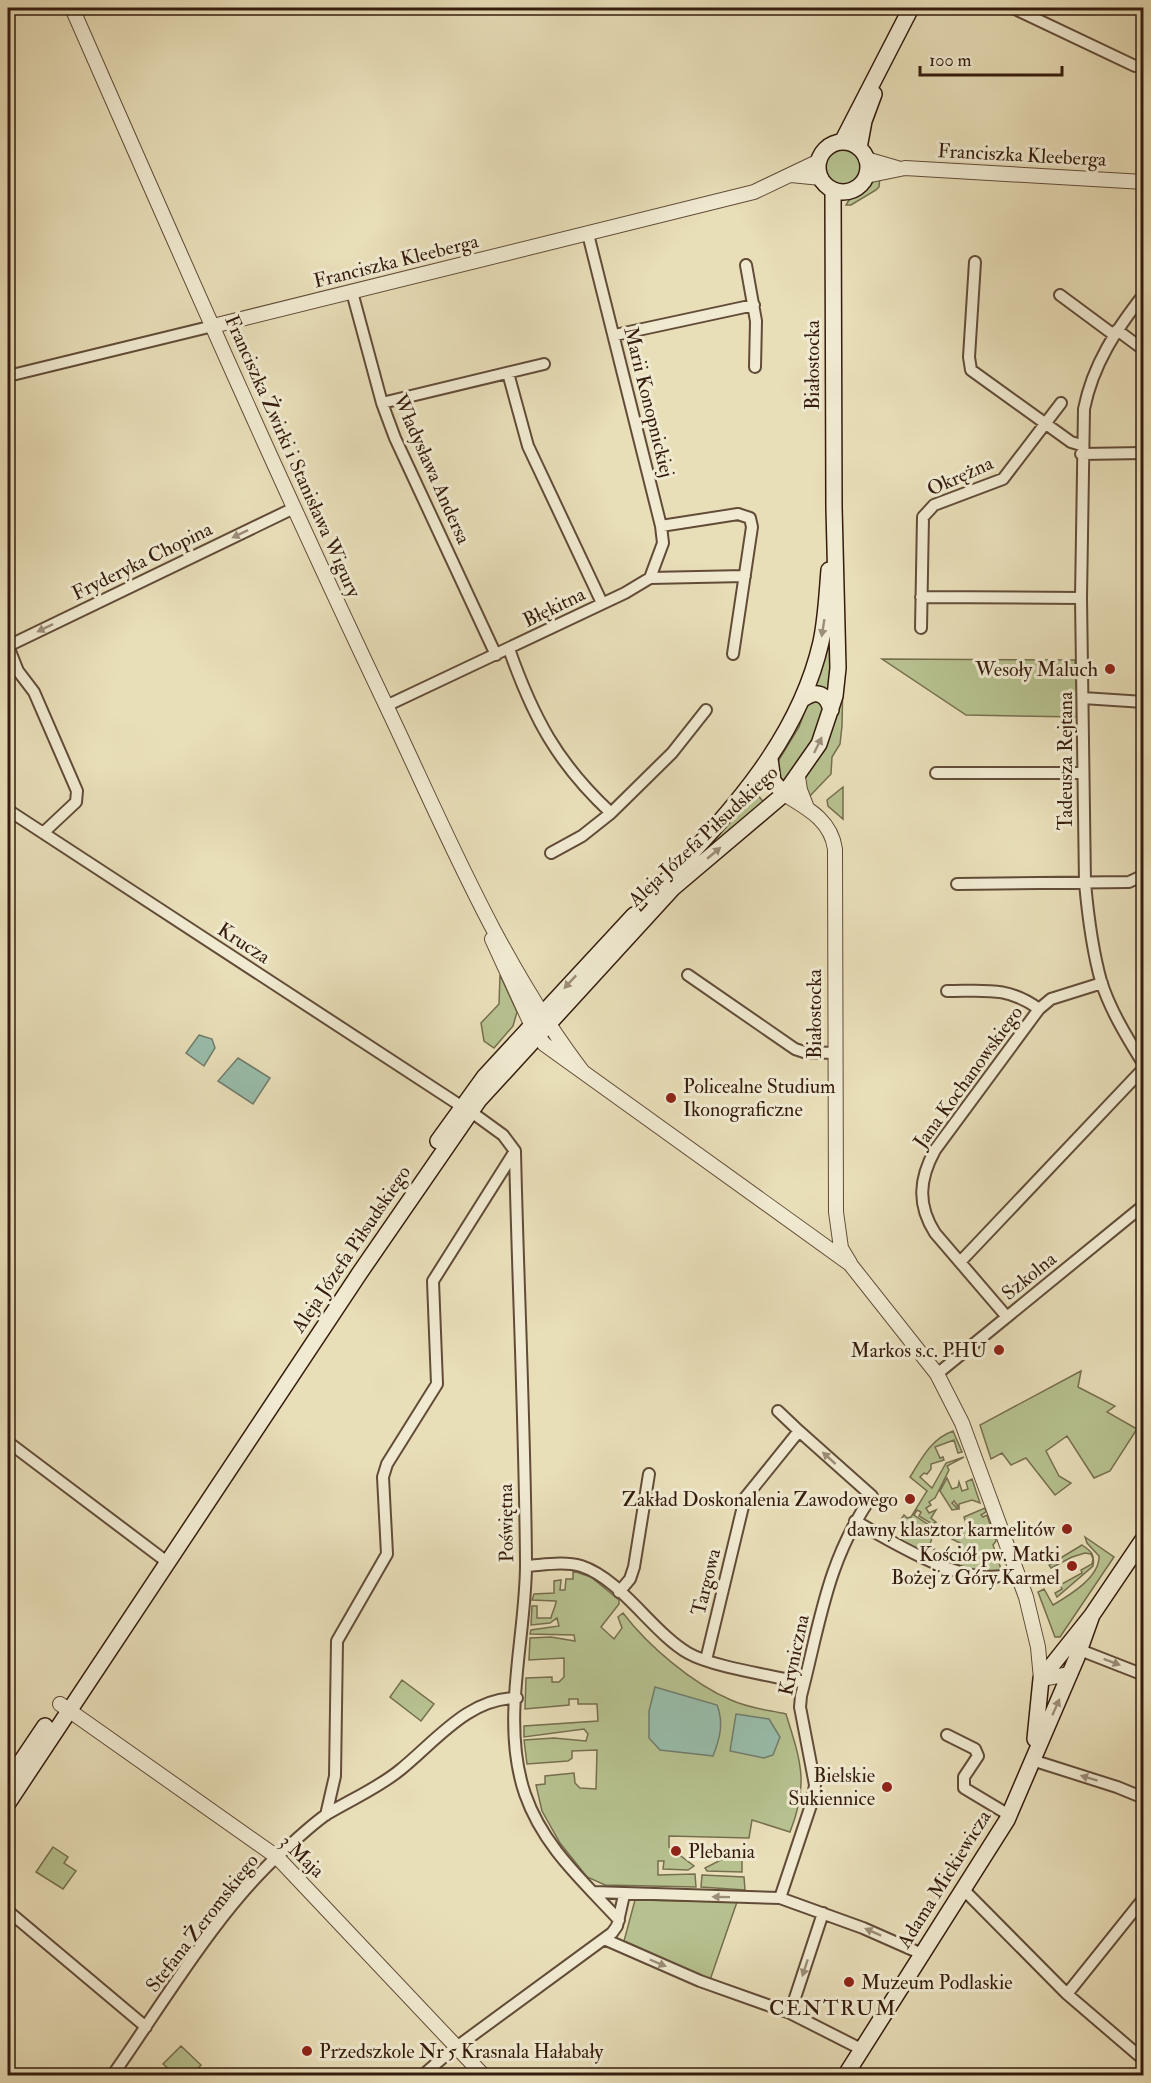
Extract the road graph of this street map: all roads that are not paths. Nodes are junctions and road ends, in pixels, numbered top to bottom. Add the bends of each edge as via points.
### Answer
1 (72, 8) edge
2 (911, 8) edge
3 (1013, 8) edge
4 (886, 60) junction
5 (1135, 66) dead end
6 (842, 142) junction
7 (862, 154) junction
8 (819, 161) junction
9 (897, 168) junction
10 (791, 175) junction
11 (866, 176) junction
12 (821, 178) junction
13 (1143, 182) edge
14 (839, 191) junction
15 (588, 234) junction
16 (975, 262) dead end
17 (746, 266) dead end
18 (352, 292) junction
19 (1143, 294) edge
20 (1060, 295) dead end
21 (754, 305) junction
22 (213, 326) junction
23 (1115, 332) junction
24 (615, 335) junction
25 (1143, 350) edge
26 (544, 364) dead end
27 (755, 367) dead end
28 (508, 373) junction
29 (8, 376) edge
30 (382, 403) junction
31 (1061, 403) dead end
32 (1046, 425) junction
33 (1081, 450) junction
34 (1143, 453) edge
35 (834, 507) junction
36 (292, 508) junction
37 (661, 526) junction
38 (745, 576) junction
39 (650, 578) junction
40 (921, 597) junction
41 (1081, 598) junction
42 (602, 603) junction
43 (921, 628) dead end
44 (8, 646) edge
45 (508, 649) junction
46 (733, 654) dead end
47 (496, 655) junction
48 (1083, 698) junction
49 (802, 699) junction
50 (1143, 702) edge
51 (386, 706) junction
52 (706, 710) dead end
53 (831, 711) junction
54 (770, 759) junction
55 (936, 773) dead end
56 (1082, 773) junction
57 (798, 777) junction
58 (784, 794) junction
59 (807, 808) junction
60 (8, 810) edge
61 (611, 813) junction
62 (43, 833) junction
63 (552, 853) dead end
64 (1143, 875) edge
65 (1085, 883) junction
66 (957, 884) dead end
67 (688, 975) dead end
68 (1102, 983) junction
69 (947, 991) dead end
70 (1040, 1009) junction
71 (539, 1024) junction
72 (835, 1053) junction
73 (1143, 1067) edge
74 (466, 1109) junction
75 (515, 1151) junction
76 (1143, 1205) edge
77 (961, 1262) junction
78 (850, 1264) junction
79 (1007, 1317) junction
80 (937, 1374) junction
81 (778, 1411) dead end
82 (799, 1431) junction
83 (8, 1442) edge
84 (649, 1474) dead end
85 (855, 1521) junction
86 (1143, 1538) edge
87 (163, 1559) junction
88 (526, 1566) junction
89 (1017, 1571) junction
90 (619, 1592) junction
91 (1092, 1615) junction
92 (1038, 1647) junction
93 (1080, 1650) junction
94 (1062, 1656) junction
95 (706, 1660) junction
96 (1070, 1674) junction
97 (1143, 1674) edge
98 (1041, 1679) junction
99 (804, 1683) junction
100 (517, 1698) junction
101 (64, 1706) junction
102 (947, 1735) dead end
103 (1032, 1760) junction
104 (8, 1781) edge
105 (1143, 1798) edge
106 (8, 1803) edge
107 (326, 1815) junction
108 (1009, 1815) junction
109 (277, 1857) junction
110 (963, 1889) junction
111 (593, 1892) junction
112 (624, 1895) junction
113 (780, 1898) junction
114 (1143, 1898) edge
115 (8, 1911) edge
116 (823, 1913) junction
117 (619, 1920) junction
118 (604, 1940) junction
119 (921, 1954) junction
120 (1067, 1994) junction
121 (790, 2013) junction
122 (146, 2027) junction
123 (456, 2047) junction
124 (861, 2049) junction
125 (1143, 2060) edge
126 (112, 2076) edge
127 (422, 2076) edge
128 (484, 2076) edge
129 (845, 2076) edge

1 - 22 street, Franciszka Żwirki i Stanisława Wigury
2 - 4 main road
3 - 5 street
4 - 6 main road
4 - 7 main road via 864,121
6 - 7 main road
6 - 8 main road via 828,148
7 - 9 street, Franciszka Kleeberga
7 - 11 main road
8 - 10 street, Franciszka Kleeberga
8 - 12 main road
9 - 11 street, Franciszka Kleeberga
9 - 13 street, Franciszka Kleeberga
10 - 12 street
10 - 15 street, Franciszka Kleeberga via 754,192
11 - 14 main road via 858,187
12 - 14 main road
14 - 35 main road, Białostocka via 835,223
15 - 18 street, Franciszka Kleeberga
15 - 24 street, Marii Konopnickiej
16 - 32 street via 971,370
17 - 21 street
18 - 22 street, Franciszka Kleeberga
18 - 30 street, Władysława Andersa
19 - 23 street, Tadeusza Rejtana
20 - 23 street
21 - 24 street
21 - 27 street
22 - 29 street, Franciszka Kleeberga
22 - 36 street, Franciszka Żwirki i Stanisława Wigury
23 - 25 street
23 - 33 street, Tadeusza Rejtana via 1090,381
24 - 37 street, Marii Konopnickiej
26 - 28 street
28 - 30 street
28 - 42 street via 528,446
30 - 47 street, Władysława Andersa
31 - 32 street, Okrężna
32 - 33 street
32 - 40 street, Okrężna via 1003,479 928,510 921,528
33 - 34 street
33 - 41 street, Tadeusza Rejtana
35 -> 49 main road, Białostocka via 824,622
35 - 53 main road, Białostocka via 838,668
36 -> 44 street, Fryderyka Chopina
36 - 51 street, Franciszka Żwirki i Stanisława Wigury
37 - 38 street via 746,515 752,527
37 - 39 street, Marii Konopnickiej via 663,543
38 - 39 street, Błękitna
38 - 46 street
39 - 42 street, Błękitna
40 - 41 street
40 - 43 street, Okrężna
41 - 48 street, Tadeusza Rejtana
42 - 45 street, Błękitna
44 - 62 street via 18,671 34,692 77,791 75,802
45 - 47 street, Błękitna
45 - 61 street via 528,704 554,748 582,786
47 - 51 street, Błękitna
48 - 50 street
48 - 56 street, Tadeusza Rejtana
49 - 53 main road via 822,694
49 - 54 main road, Białostocka
51 - 71 street, Franciszka Żwirki i Stanisława Wigury
52 - 61 street via 672,753
57 -> 53 main road, Białostocka via 819,744
54 - 58 main road via 772,781
54 -> 71 main road, Aleja Józefa Piłsudskiego
55 - 56 street
56 - 65 street, Tadeusza Rejtana
57 - 58 main road, Aleja Józefa Piłsudskiego
57 - 59 street
58 - 59 street, Białostocka
71 -> 58 main road, Aleja Józefa Piłsudskiego via 673,888
59 - 72 street, Białostocka via 827,825 835,849
60 - 62 street, Krucza
61 - 63 street
62 - 74 street, Krucza
64 - 65 street via 1129,882
65 - 66 street
65 - 68 street, Tadeusza Rejtana
67 - 72 street via 795,1049
68 - 70 street, Jana Kochanowskiego via 1051,999
68 - 73 street, Tadeusza Rejtana
69 - 70 street, Jana Kochanowskiego via 1002,991
70 - 77 street, Jana Kochanowskiego via 926,1166 922,1201 926,1219
71 - 74 main road, Aleja Józefa Piłsudskiego
71 - 78 street, Franciszka Żwirki i Stanisława Wigury via 549,1048
72 - 78 street, Białostocka via 838,1234
73 - 77 street
74 - 75 street via 504,1136
74 - 87 main road, Aleja Józefa Piłsudskiego
75 - 88 street, Poświętna
75 - 107 street via 433,1281 437,1384 387,1464 383,1477 387,1554 337,1641 335,1776
76 - 79 street, Szkolna
77 - 79 street, Jana Kochanowskiego
78 - 80 street, Franciszka Żwirki i Stanisława Wigury
79 - 80 street, Szkolna
80 - 89 street, Franciszka Żwirki i Stanisława Wigury via 962,1423
81 - 82 street
85 -> 82 street, Kryniczna via 872,1497
82 - 95 street, Targowa via 745,1498
83 - 87 street
84 - 90 street via 634,1567
85 - 89 street via 959,1572 996,1577
85 - 99 street, Kryniczna via 830,1578
86 - 91 main road, Adama Mickiewicza
87 - 101 main road, Aleja Józefa Piłsudskiego
88 - 90 street via 580,1566
88 - 100 street, Poświętna
89 - 92 street, Franciszka Żwirki i Stanisława Wigury
90 - 95 street via 678,1646
91 - 93 main road, Adama Mickiewicza
91 - 94 main road, Adama Mickiewicza
92 - 94 street via 1047,1654
92 - 98 street, Franciszka Żwirki i Stanisława Wigury
93 - 96 main road, Adama Mickiewicza
93 -> 97 street
94 - 98 main road, Adama Mickiewicza
95 - 99 street
96 - 98 street
103 -> 96 main road, Adama Mickiewicza
98 - 103 main road, Adama Mickiewicza
99 - 113 street, Kryniczna via 800,1707 815,1785
100 - 107 street, Stefana Żeromskiego via 483,1703 375,1788
100 - 111 street, Poświętna via 518,1769 532,1814 560,1858
101 - 104 main road, Aleja Józefa Piłsudskiego
101 - 106 main road, Aleja Józefa Piłsudskiego
101 - 109 street, 3 Maja
102 - 108 street via 975,1749 978,1756 964,1777 964,1788
105 -> 103 street
103 - 108 main road, Adama Mickiewicza
107 - 109 street, Stefana Żeromskiego
108 - 110 main road, Adama Mickiewicza
109 - 122 street, Stefana Żeromskiego via 209,1936
109 - 123 street, 3 Maja
110 - 119 main road, Adama Mickiewicza
110 - 120 street
111 - 112 street
111 - 117 street, Poświętna
113 -> 112 street
112 - 117 street
113 - 116 street
114 - 120 street
115 - 122 street
119 -> 116 street
116 -> 121 street
117 - 118 street
118 -> 121 street via 700,1981
118 - 123 street
119 - 124 main road, Adama Mickiewicza
120 - 125 street
121 - 124 street
122 - 126 street, Stefana Żeromskiego
123 - 127 street
123 - 128 street, 3 Maja
124 - 129 main road, Adama Mickiewicza

